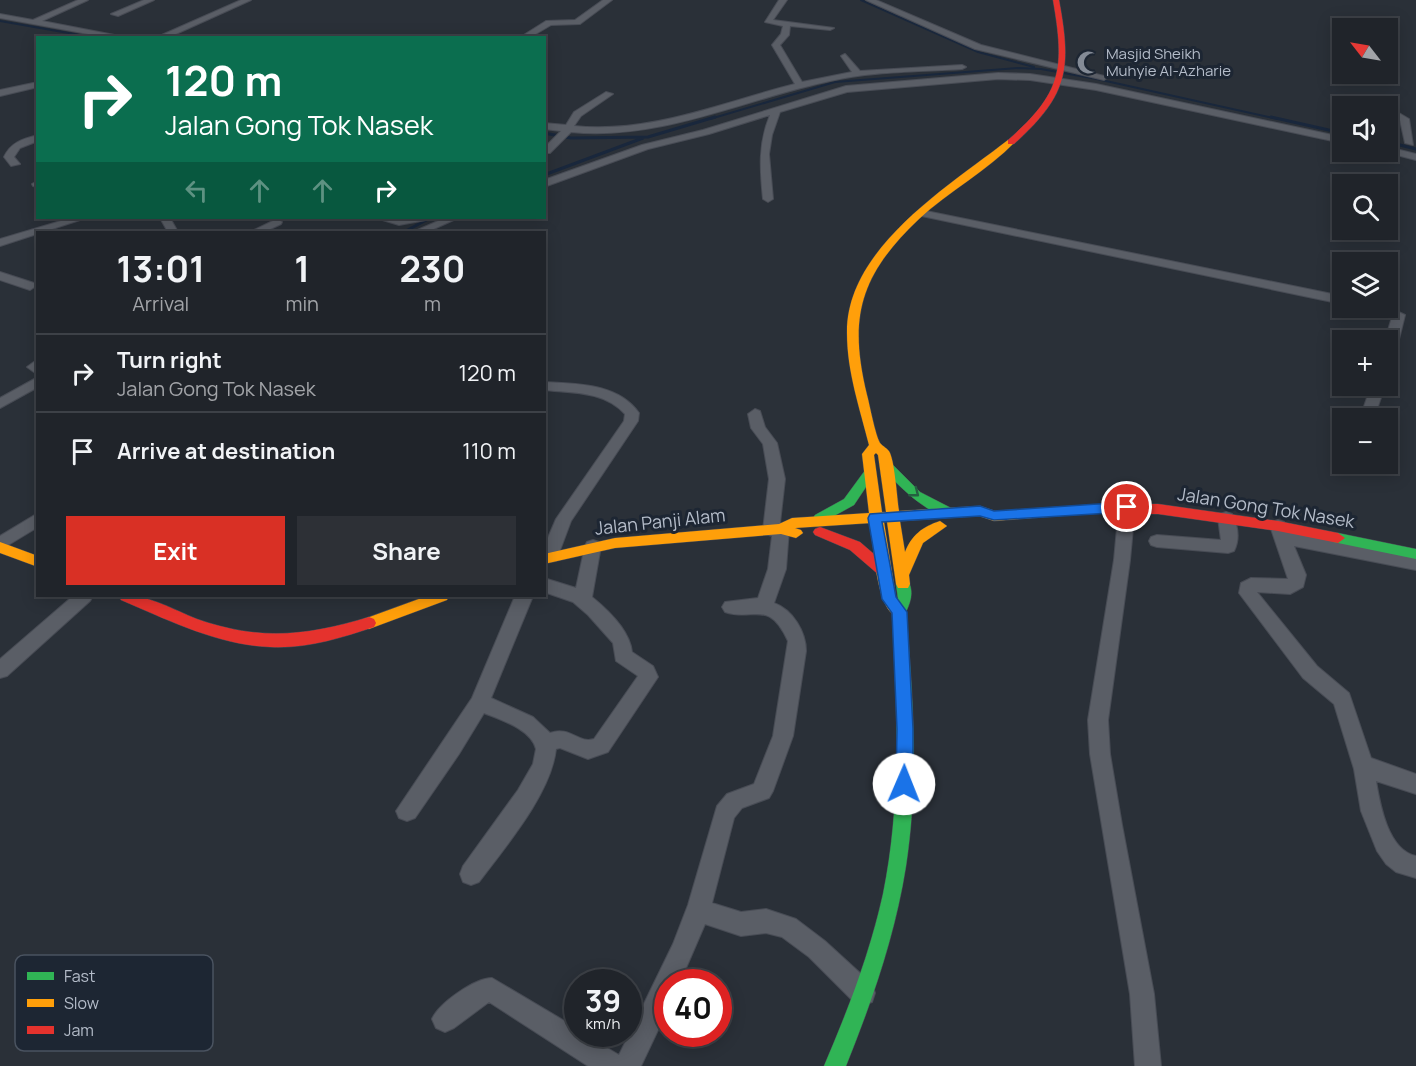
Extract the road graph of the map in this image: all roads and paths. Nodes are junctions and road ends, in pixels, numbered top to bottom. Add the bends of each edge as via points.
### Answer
1 (84, 0) edge
2 (150, 0) edge
3 (247, 0) edge
4 (608, 0) edge
5 (783, 0) edge
6 (870, 0) edge
7 (1056, 0) edge
8 (115, 14) dead end
9 (0, 16) edge
10 (787, 25) junction
11 (34, 28) junction
12 (830, 28) dead end
13 (97, 33) junction
14 (90, 36) edge
15 (114, 36) edge
16 (164, 36) edge
17 (526, 36) edge
18 (845, 56) dead end
19 (962, 67) dead end
20 (1061, 73) junction
21 (858, 74) junction
22 (845, 76) junction
23 (1117, 80) dead end
24 (36, 84) edge
25 (800, 86) junction
26 (856, 86) junction
27 (0, 93) edge
28 (609, 94) dead end
29 (738, 105) junction
30 (776, 111) junction
31 (753, 115) junction
32 (1398, 116) edge
33 (771, 123) junction
34 (664, 124) junction
35 (546, 127) edge
36 (703, 132) junction
37 (563, 134) junction
38 (1332, 138) edge
39 (36, 139) edge
40 (1399, 141) dead end
41 (1413, 144) edge
42 (547, 151) dead end
43 (1398, 152) edge
44 (1416, 157) edge
45 (15, 164) dead end
46 (546, 183) edge
47 (768, 199) dead end
48 (921, 213) junction
49 (78, 219) edge
50 (386, 219) edge
51 (416, 219) edge
52 (451, 219) edge
53 (277, 222) dead end
54 (39, 231) edge
55 (258, 231) edge
56 (421, 231) edge
57 (36, 232) edge
58 (0, 243) edge
59 (0, 276) edge
60 (30, 286) dead end
61 (1332, 298) edge
62 (1398, 315) edge
63 (1395, 330) edge
64 (36, 382) edge
65 (546, 386) edge
66 (0, 404) edge
67 (755, 414) dead end
68 (875, 446) junction
69 (886, 465) junction
70 (870, 472) junction
71 (1127, 507) junction
72 (949, 513) junction
73 (994, 516) junction
74 (1226, 518) junction
75 (36, 520) edge
76 (896, 522) junction
77 (876, 524) junction
78 (940, 526) junction
79 (816, 527) junction
80 (776, 530) junction
81 (1280, 532) junction
82 (1157, 541) dead end
83 (0, 546) edge
84 (593, 546) junction
85 (1416, 554) edge
86 (547, 558) edge
87 (36, 561) edge
88 (1416, 564) edge
89 (884, 571) junction
90 (902, 574) junction
91 (546, 585) edge
92 (83, 597) edge
93 (129, 597) edge
94 (439, 597) edge
95 (524, 597) edge
96 (583, 597) junction
97 (764, 606) junction
98 (731, 607) dead end
99 (899, 612) junction
100 (0, 670) edge
101 (480, 702) junction
102 (545, 744) junction
103 (1364, 767) junction
104 (1416, 784) edge
105 (407, 811) dead end
106 (1416, 867) edge
107 (471, 874) dead end
108 (699, 910) junction
109 (863, 993) junction
110 (445, 1018) dead end
111 (612, 1066) edge
112 (627, 1066) edge
113 (835, 1066) edge
114 (1148, 1066) edge

1 - 11 street
2 - 8 street
3 - 16 street
4 - 17 street via 577,22 549,23
5 - 10 street via 769,22
6 - 20 street via 978,47
7 - 20 street via 1064,39
9 - 11 street
10 - 12 street
10 - 25 street via 786,35 776,45
11 - 13 street via 49,25
13 - 14 street
13 - 15 street
18 - 21 street
19 - 21 street
20 - 23 street
20 - 26 street
20 - 38 street
20 - 48 street via 1057,90 1028,127
21 - 22 street
22 - 25 street
22 - 26 street
24 - 27 street
25 - 29 street
26 - 30 street
28 - 37 street via 580,112
29 - 31 street
29 - 34 street
30 - 31 street
30 - 33 street
31 - 33 street
31 - 36 street
32 - 41 street via 1404,118
33 - 47 street via 764,148
34 - 36 street
34 - 37 street
35 - 37 street
36 - 46 street via 645,147
37 - 42 street
39 - 45 street via 11,150 9,157
40 - 41 street
43 - 44 street
48 - 61 street
48 - 68 street via 896,236 870,272 854,307 852,338
49 - 54 street
50 - 51 street
52 - 56 street
53 - 55 street
57 - 58 street
59 - 60 street
62 - 63 street
64 - 66 street
65 - 86 street via 605,394 632,413 631,421 564,519
67 - 80 street via 758,428 770,443 777,479
68 - 69 street via 884,453
68 - 70 street via 868,454
69 -> 72 street via 915,495
69 - 76 street
70 - 77 street
70 - 79 street via 844,506
71 - 73 street, Jalan Gong Tok Nasek
71 - 74 street, Jalan Gong Tok Nasek
71 - 114 street via 1098,720 1111,825 1142,994
72 - 73 street, Jalan Gong Tok Nasek via 980,511
72 - 76 street, Jalan Gong Tok Nasek
73 - 78 street via 983,523
74 - 81 street, Jalan Gong Tok Nasek
74 - 82 street via 1228,547
75 - 83 street
76 - 77 street, Jalan Panji Alam
76 - 78 street
76 - 90 street
77 - 79 street, Jalan Panji Alam
77 - 89 street
78 - 90 street via 917,540
79 - 80 street, Jalan Panji Alam via 792,523
79 - 89 street via 858,546
80 - 84 street, Jalan Panji Alam
80 - 97 street via 777,569
81 - 85 street, Jalan Gong Tok Nasek
81 - 88 street
81 - 103 street via 1297,582 1290,587 1251,585 1248,593 1310,672 1341,697
83 - 87 street
84 - 86 street, Jalan Panji Alam
84 - 96 street
89 - 99 street via 890,599
90 - 99 street via 905,599
91 - 96 street
92 - 100 street
93 - 94 street via 224,634 260,642 324,636
95 - 101 street
96 - 102 street via 619,638 623,656 648,677 601,746 588,750 560,739
97 - 98 street
97 - 108 street via 789,624 797,641 785,726 762,791 735,801 725,813
99 - 109 street via 904,803 888,912
101 - 102 street via 531,727
101 - 105 street
102 - 107 street via 543,764 517,810
103 - 104 street
103 - 106 street via 1374,817 1391,854 1400,864
108 - 109 street via 741,924 766,921 788,927
108 - 112 street
109 - 113 street
110 - 111 street via 484,990 492,990

